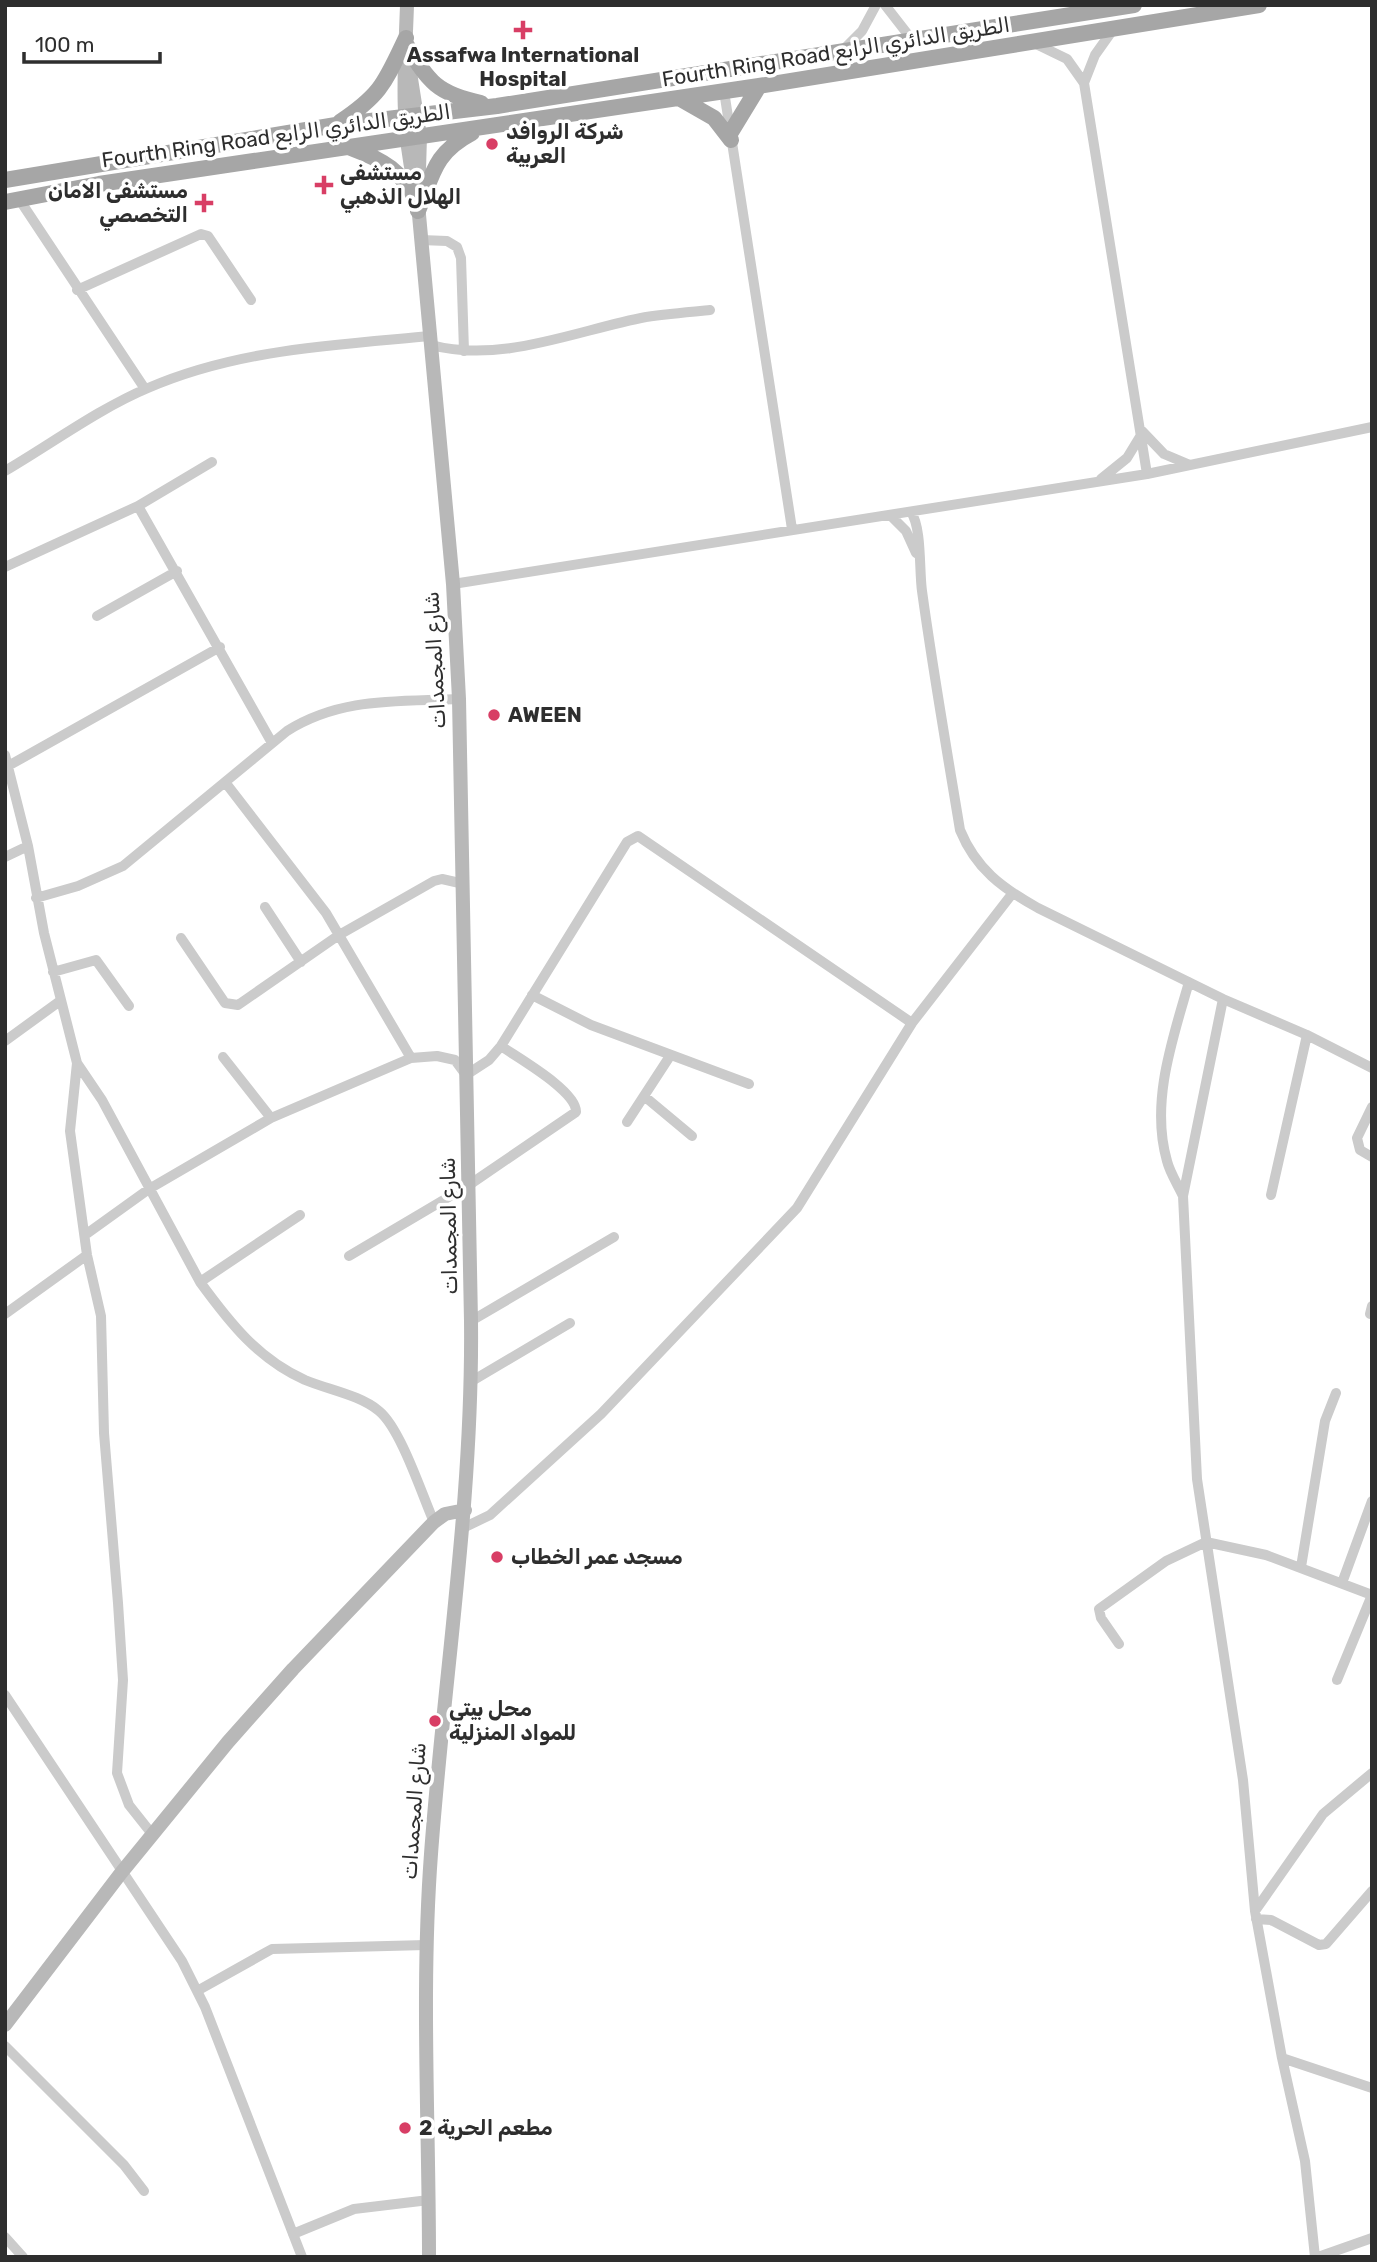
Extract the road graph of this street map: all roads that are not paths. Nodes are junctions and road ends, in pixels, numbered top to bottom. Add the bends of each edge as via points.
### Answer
1 (407, 5) edge
2 (876, 5) edge
3 (885, 5) edge
4 (1258, 5) edge
5 (1125, 6) edge
6 (1112, 31) junction
7 (913, 41) junction
8 (1034, 43) junction
9 (406, 45) junction
10 (840, 52) junction
11 (1084, 83) junction
12 (759, 86) junction
13 (724, 91) junction
14 (679, 98) junction
15 (497, 106) junction
16 (411, 116) junction
17 (336, 125) junction
18 (482, 127) junction
19 (731, 136) junction
20 (412, 137) junction
21 (346, 146) junction
22 (5, 180) edge
23 (12, 201) edge
24 (418, 203) junction
25 (421, 240) junction
26 (77, 290) junction
27 (251, 300) dead end
28 (710, 310) dead end
29 (431, 341) junction
30 (464, 351) junction
31 (145, 389) junction
32 (1372, 427) edge
33 (1140, 432) junction
34 (212, 462) dead end
35 (1190, 465) junction
36 (5, 471) edge
37 (1147, 474) junction
38 (1099, 481) junction
39 (138, 506) junction
40 (911, 512) junction
41 (890, 515) junction
42 (792, 528) junction
43 (918, 555) junction
44 (5, 567) edge
45 (177, 571) junction
46 (453, 584) junction
47 (97, 616) dead end
48 (220, 647) junction
49 (459, 699) junction
50 (272, 743) junction
51 (7, 760) edge
52 (225, 782) junction
53 (28, 846) junction
54 (5, 857) edge
55 (464, 884) junction
56 (1013, 894) junction
57 (36, 898) junction
58 (265, 907) dead end
59 (338, 935) junction
60 (181, 938) dead end
61 (301, 962) junction
62 (53, 972) junction
63 (1189, 982) junction
64 (533, 995) junction
65 (1223, 999) junction
66 (60, 1001) junction
67 (129, 1006) dead end
68 (912, 1023) junction
69 (1307, 1035) junction
70 (5, 1041) edge
71 (501, 1046) junction
72 (670, 1056) junction
73 (223, 1057) dead end
74 (411, 1058) junction
75 (77, 1063) junction
76 (1372, 1068) edge
77 (466, 1075) junction
78 (750, 1084) dead end
79 (644, 1096) junction
80 (1372, 1107) edge
81 (271, 1118) junction
82 (627, 1122) dead end
83 (692, 1136) dead end
84 (1372, 1157) edge
85 (469, 1185) junction
86 (149, 1189) junction
87 (1271, 1195) dead end
88 (1184, 1196) junction
89 (300, 1215) dead end
90 (85, 1236) junction
91 (614, 1237) dead end
92 (86, 1255) junction
93 (349, 1256) dead end
94 (200, 1282) junction
95 (5, 1314) edge
96 (471, 1321) junction
97 (569, 1323) dead end
98 (472, 1381) junction
99 (1336, 1393) dead end
100 (1372, 1501) edge
101 (465, 1510) junction
102 (434, 1522) junction
103 (463, 1528) junction
104 (1206, 1542) junction
105 (1301, 1567) junction
106 (1342, 1583) junction
107 (1372, 1595) edge
108 (1119, 1644) dead end
109 (1337, 1680) dead end
110 (5, 1695) edge
111 (1372, 1773) edge
112 (152, 1834) junction
113 (121, 1873) junction
114 (1372, 1891) edge
115 (1255, 1915) junction
116 (426, 1945) junction
117 (197, 1991) junction
118 (5, 2025) edge
119 (5, 2046) edge
120 (1282, 2058) junction
121 (1372, 2088) edge
122 (144, 2191) dead end
123 (429, 2200) junction
124 (293, 2234) junction
125 (5, 2237) edge
126 (1372, 2238) edge
127 (23, 2257) edge
128 (302, 2257) edge
129 (429, 2257) edge
130 (1317, 2257) edge

1 - 9 main road, شارع المجمدات
2 - 10 street via 862,31
3 - 7 street
4 - 6 main road, Fourth Ring Road الطريق الدائري الرابع
5 - 7 main road, Fourth Ring Road الطريق الدائري الرابع
6 - 8 main road, Fourth Ring Road الطريق الدائري الرابع
6 - 11 street via 1095,55
7 - 10 main road, Fourth Ring Road الطريق الدائري الرابع
8 - 11 street via 1067,59
8 - 12 main road, Fourth Ring Road الطريق الدائري الرابع
9 - 15 main road via 424,75 442,91
9 - 16 main road, شارع المجمدات
9 - 17 main road via 379,92
10 - 15 main road, Fourth Ring Road الطريق الدائري الرابع
11 - 33 street
12 - 13 main road, Fourth Ring Road الطريق الدائري الرابع
12 - 19 main road
13 - 14 main road, Fourth Ring Road الطريق الدائري الرابع
13 - 19 street
14 - 18 main road, Fourth Ring Road الطريق الدائري الرابع
14 - 19 main road via 715,118
15 - 16 main road, Fourth Ring Road الطريق الدائري الرابع
16 - 17 main road, Fourth Ring Road الطريق الدائري الرابع
16 - 20 main road, شارع المجمدات
17 - 22 main road, Fourth Ring Road الطريق الدائري الرابع
18 - 20 main road, Fourth Ring Road الطريق الدائري الرابع
18 - 24 main road via 441,155
19 - 42 street
20 - 21 main road, Fourth Ring Road الطريق الدائري الرابع
20 - 24 main road, شارع المجمدات
21 - 23 main road, Fourth Ring Road الطريق الدائري الرابع
21 - 24 main road via 391,166
23 - 26 street
24 - 25 main road, شارع المجمدات
25 - 29 main road, شارع المجمدات
25 - 30 street via 457,247
26 - 27 street via 201,234 208,236
26 - 31 street
28 - 30 street via 647,317 529,345
29 - 30 street
29 - 31 street via 241,358
29 - 46 main road, شارع المجمدات
31 - 36 street
32 - 35 street
33 - 35 street via 1158,450
33 - 37 street
33 - 38 street via 1127,457
34 - 39 street
35 - 37 street
37 - 38 street
38 - 40 street
39 - 44 street
39 - 45 street
40 - 41 street
40 - 43 street via 918,526
41 - 42 street
41 - 43 street via 906,531
42 - 46 street
43 - 56 street via 960,830 983,871
45 - 47 street
45 - 48 street
46 - 49 main road, شارع المجمدات
48 - 50 street
48 - 51 street
49 - 50 street via 334,707 307,718
49 - 55 main road, شارع المجمدات
50 - 52 street
51 - 53 street
52 - 57 street via 123,866
52 - 59 street
53 - 54 street
53 - 57 street
55 - 59 street via 434,881
55 - 77 main road, شارع المجمدات
56 - 63 street
56 - 68 street
57 - 62 street
58 - 61 street
59 - 61 street
59 - 74 street
60 - 61 street via 225,1003 231,1005 238,1005
62 - 66 street
62 - 67 street via 96,960
63 - 65 street
63 - 88 street via 1166,1065 1161,1117 1167,1162
64 - 68 street via 627,842 638,836
64 - 71 street
64 - 72 street via 591,1025
65 - 69 street
65 - 88 street
66 - 70 street
66 - 75 street
68 - 103 street via 797,1208 601,1414 490,1515
69 - 76 street
69 - 87 street
71 - 77 street
71 - 85 street via 552,1081 575,1103 576,1112
72 - 78 street
72 - 79 street
73 - 81 street
74 - 77 street via 455,1060
74 - 81 street
75 - 86 street
75 - 90 street via 70,1131
77 - 85 main road, شارع المجمدات
79 - 82 street
79 - 83 street
80 - 84 street via 1357,1138 1360,1150
81 - 86 street
85 - 93 street
85 - 96 main road, شارع المجمدات
86 - 90 street
86 - 94 street
88 - 104 street via 1197,1479
89 - 94 street
90 - 92 street
91 - 96 street
92 - 95 street
92 - 112 street via 101,1316 104,1433 122,1680 117,1773 129,1805
94 - 102 street via 243,1337 282,1369 381,1412 393,1428
96 - 98 main road, شارع المجمدات
97 - 98 street
98 - 101 main road, شارع المجمدات
99 - 105 street via 1325,1421
100 - 106 street
101 - 102 main road
101 - 103 main road, شارع المجمدات
102 - 112 main road via 293,1668
103 - 116 main road, شارع المجمدات
104 - 105 street
104 - 108 street via 1166,1561 1099,1609
104 - 115 street via 1241,1766
105 - 106 street
106 - 107 street
107 - 109 street
110 - 113 street
111 - 115 street via 1323,1814
112 - 113 main road
113 - 117 street via 166,1935
113 - 118 main road
114 - 115 street via 1326,1944 1319,1945
115 - 120 street
116 - 117 street via 272,1949
116 - 123 main road, شارع المجمدات
117 - 124 street
119 - 122 street via 124,2165
120 - 121 street
120 - 130 street via 1305,2161
123 - 124 street via 354,2209
123 - 129 main road, شارع المجمدات
124 - 128 street
125 - 127 street
126 - 130 street

